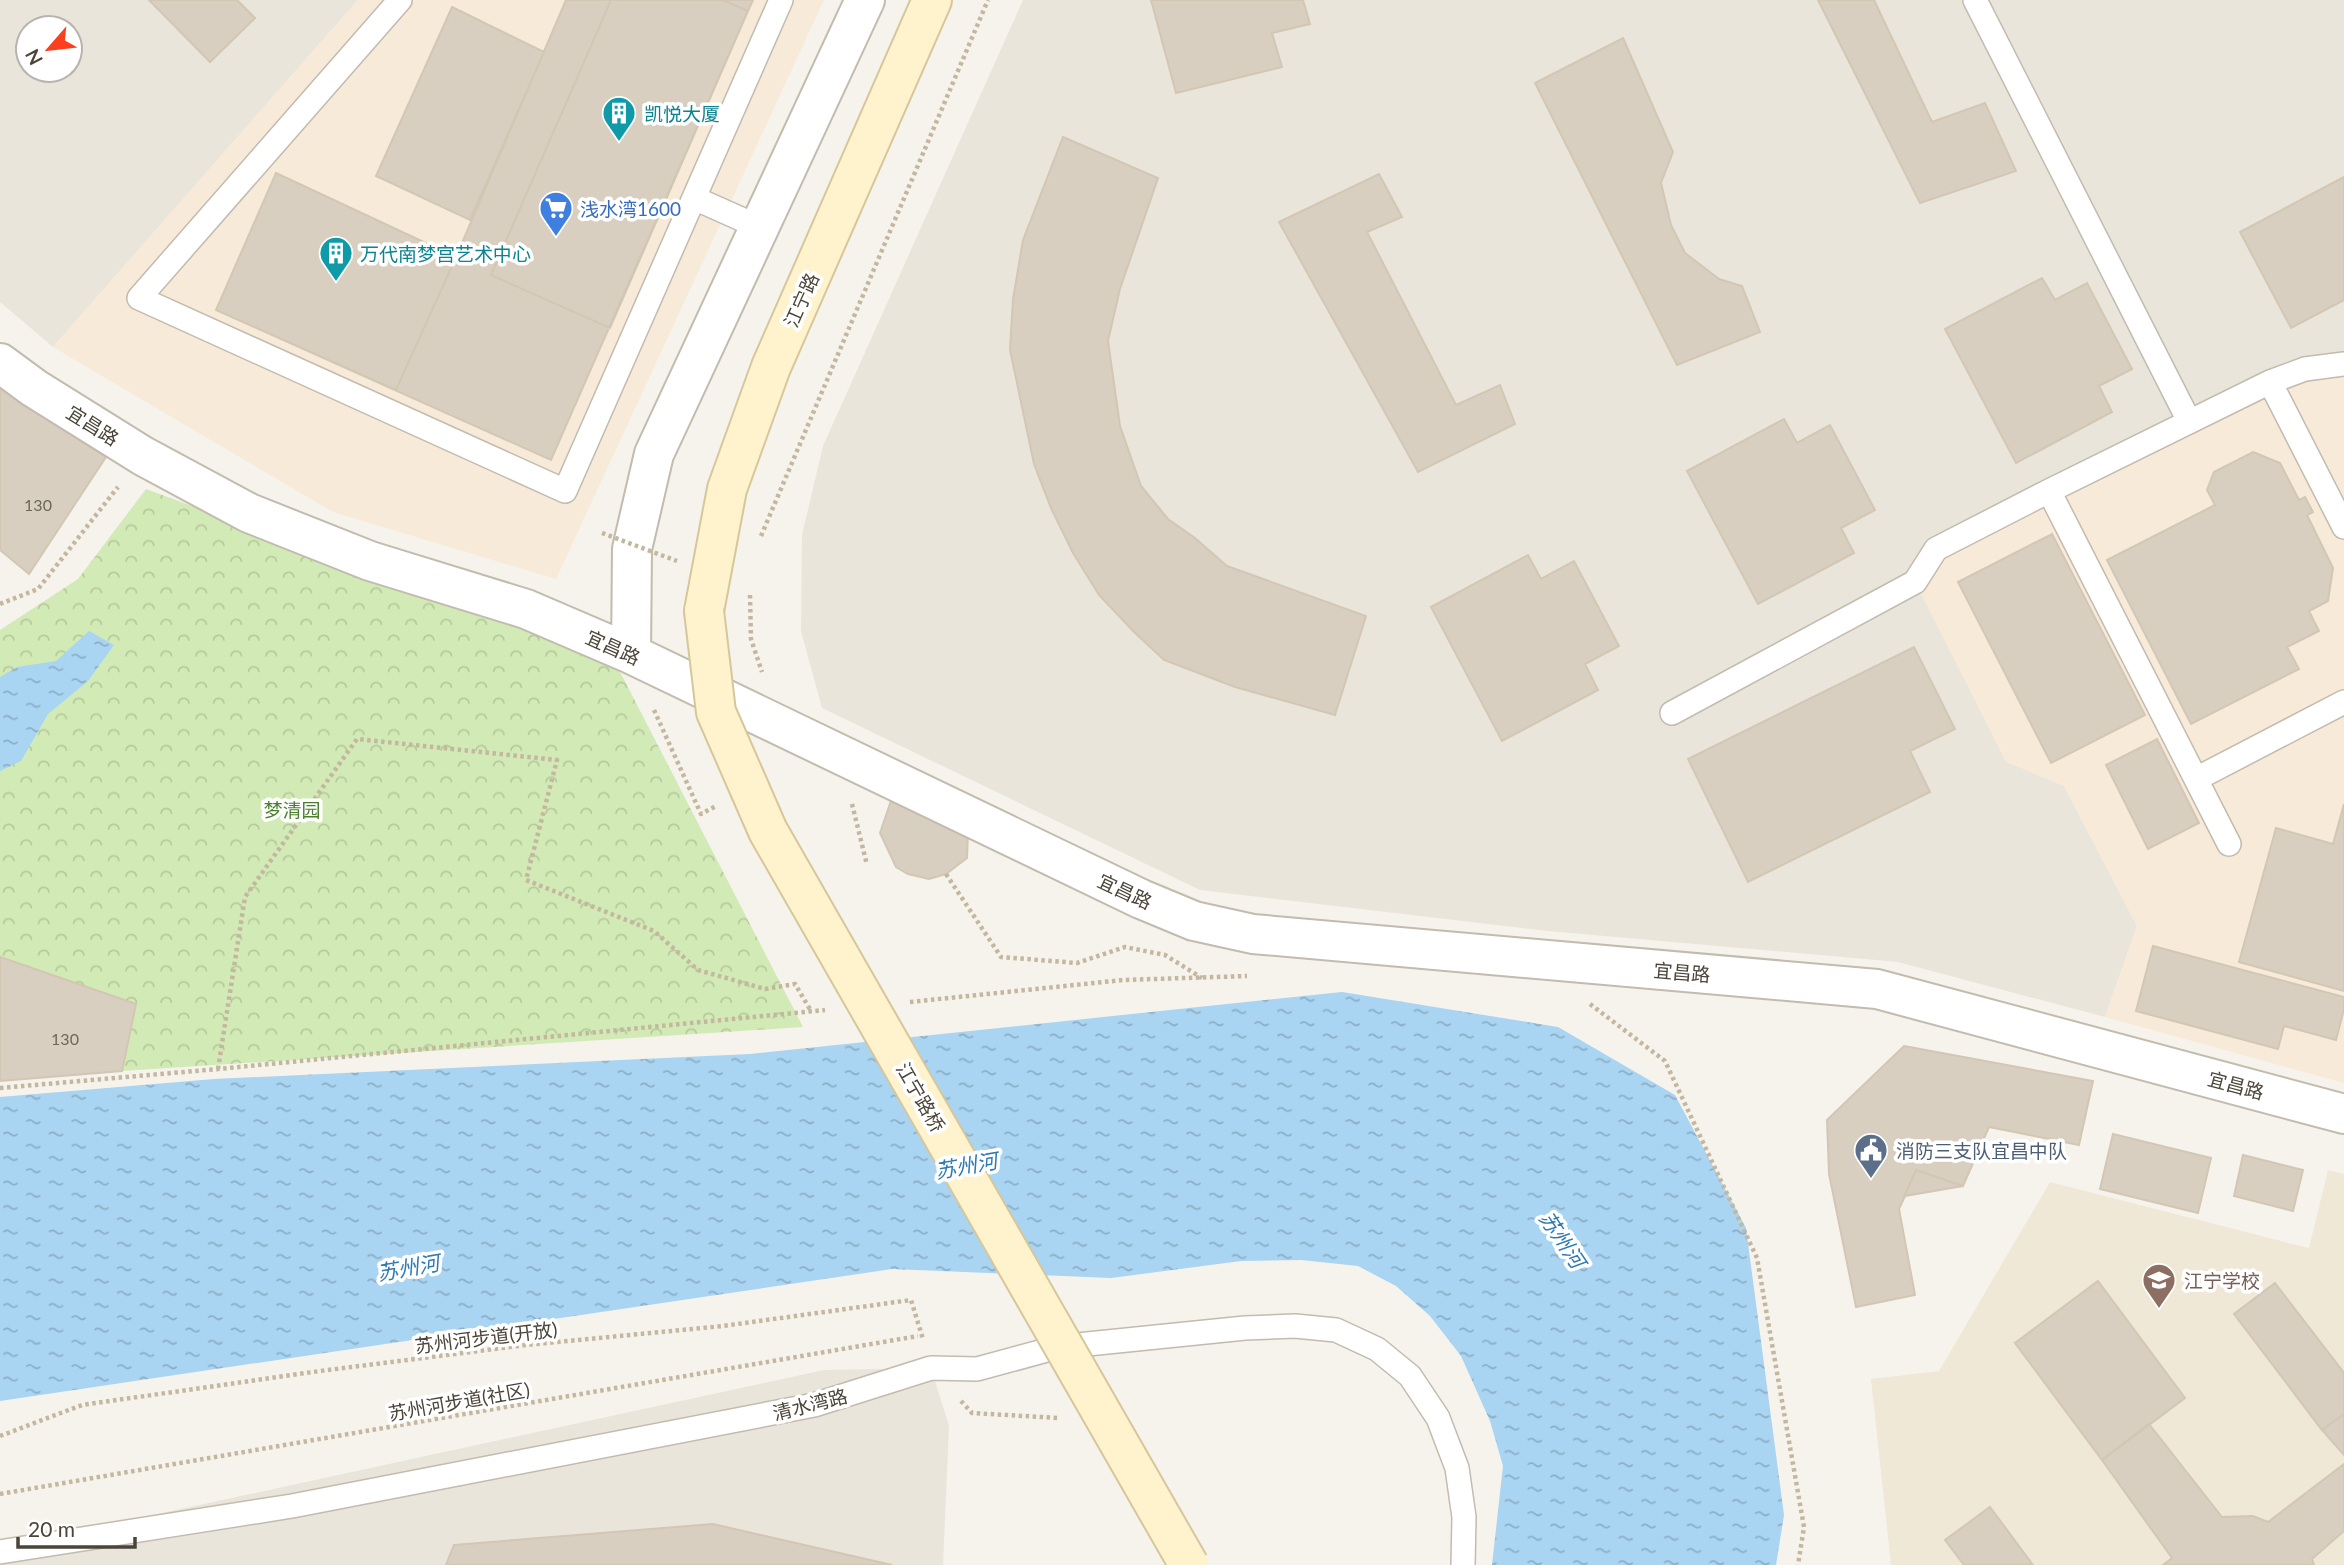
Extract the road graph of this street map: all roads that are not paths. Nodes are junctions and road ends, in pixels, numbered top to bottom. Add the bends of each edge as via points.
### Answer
1 (400, 0) edge
2 (781, 0) edge
3 (865, 0) edge
4 (932, 0) edge
5 (1975, 0) edge
6 (694, 198) junction
7 (759, 227) junction
8 (0, 363) edge
9 (2344, 364) edge
10 (2270, 382) junction
11 (2189, 421) junction
12 (2049, 491) junction
13 (2344, 527) edge
14 (704, 611) joint
15 (631, 654) junction
16 (2344, 702) edge
17 (1672, 713) dead end
18 (2196, 779) junction
19 (2229, 844) dead end
20 (2344, 1114) edge
21 (0, 1552) edge
22 (1189, 1565) edge
23 (1463, 1565) edge

1 - 6 lane via 139,298 565,491
2 - 6 lane
3 - 7 street
4 - 14 main road, 江宁路 via 771,367 727,489
5 - 11 lane
6 - 7 lane
7 - 15 street via 654,454 632,549
8 - 15 street, 宜昌路 via 144,456 249,513 370,561 526,609
9 - 10 lane via 2305,369
10 - 11 lane
10 - 13 lane
11 - 12 lane
12 - 17 lane via 1936,549 1915,582
12 - 18 lane
14 - 22 main road, 江宁路桥, bridge via 716,712 768,831
15 - 20 street, 宜昌路 via 1195,921 1253,934 1877,989
16 - 18 lane
18 - 19 lane
21 - 23 lane, 清水湾路 via 292,1506 814,1405 931,1368 978,1369 1058,1347 1295,1326 1336,1331 1377,1349 1410,1376 1438,1418 1457,1468 1464,1517

